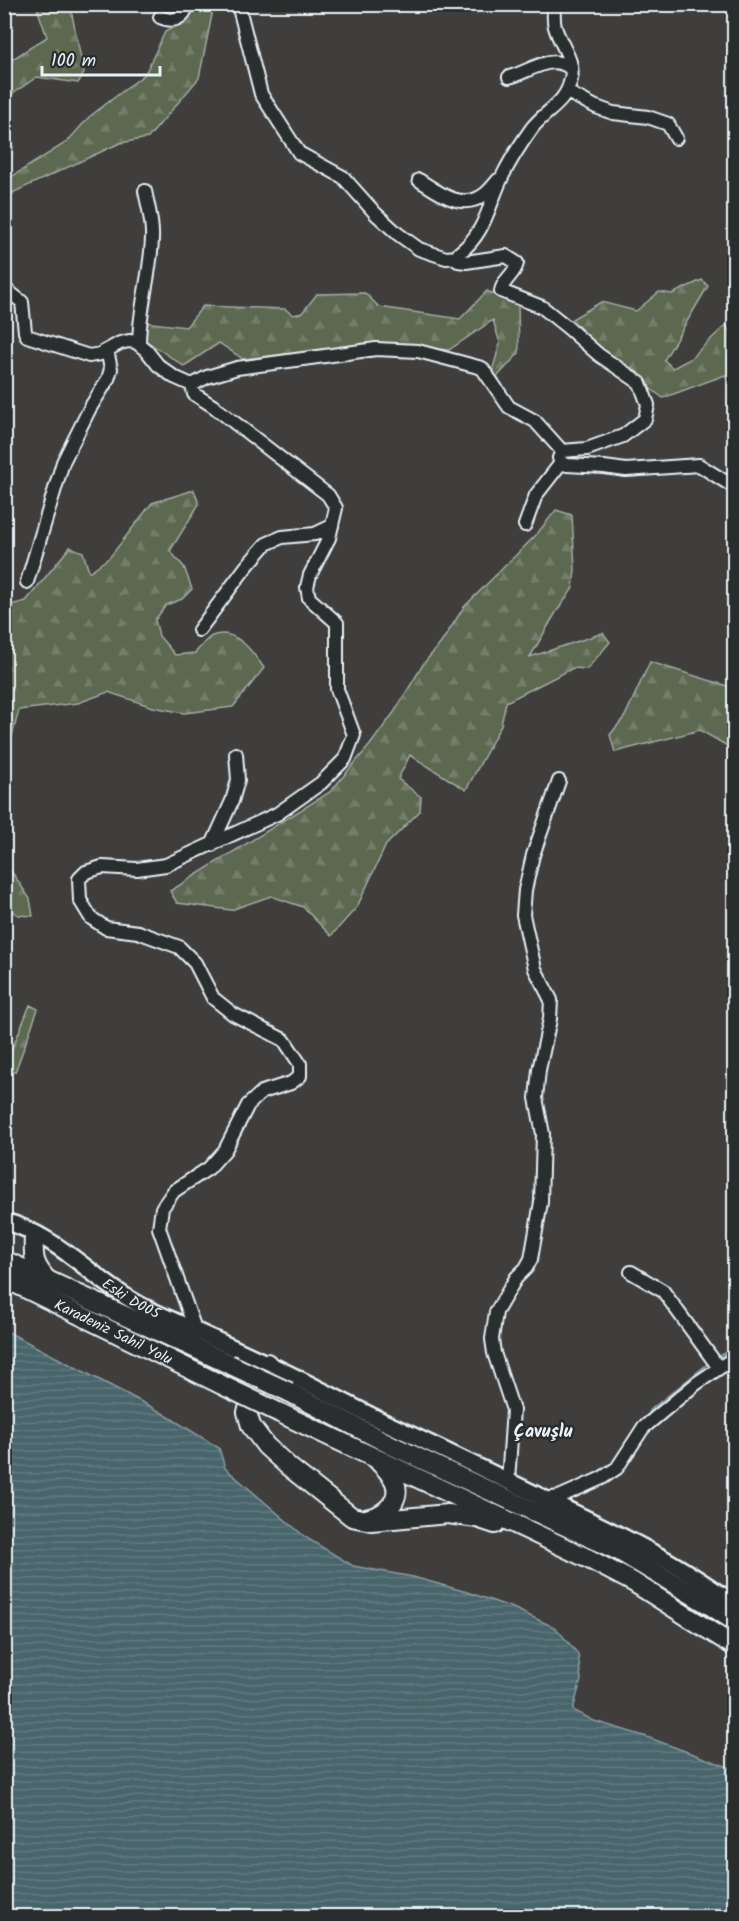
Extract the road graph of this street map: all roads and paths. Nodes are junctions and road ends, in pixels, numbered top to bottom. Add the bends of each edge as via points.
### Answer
1 (188, 4) edge
2 (238, 4) edge
3 (554, 4) edge
4 (160, 17) dead end
5 (570, 68) junction
6 (509, 77) dead end
7 (567, 92) junction
8 (676, 138) dead end
9 (503, 175) junction
10 (419, 180) dead end
11 (145, 192) dead end
12 (458, 257) junction
13 (4, 288) edge
14 (139, 344) junction
15 (107, 350) junction
16 (192, 385) junction
17 (562, 457) junction
18 (735, 487) edge
19 (525, 525) dead end
20 (332, 526) junction
21 (27, 582) dead end
22 (199, 630) dead end
23 (236, 754) dead end
24 (559, 782) dead end
25 (212, 844) junction
26 (4, 1221) edge
27 (36, 1234) junction
28 (4, 1253) edge
29 (4, 1260) edge
30 (631, 1272) dead end
31 (4, 1278) edge
32 (49, 1282) junction
33 (196, 1332) junction
34 (735, 1358) edge
35 (267, 1363) junction
36 (719, 1368) junction
37 (373, 1456) junction
38 (508, 1480) junction
39 (546, 1499) junction
40 (352, 1517) junction
41 (546, 1539) junction
42 (735, 1603) edge
43 (735, 1621) edge
44 (735, 1646) edge

1 - 4 street via 179,19 168,21
2 - 12 street via 261,94 299,153 344,177 376,214 419,249 446,258
3 - 5 street via 555,27
5 - 6 street via 560,62 546,62
5 - 7 street
7 - 8 street via 614,113 668,124
7 - 9 street via 533,126
9 - 10 street via 485,194 460,201
9 - 12 street via 482,227
11 - 14 street via 152,235
12 - 17 street via 458,261 466,262 506,256 517,263 501,291 542,307 599,356 640,383 648,405 645,419 623,436
13 - 15 street via 22,302 27,336 89,356
14 - 15 street via 129,340
14 - 16 street via 166,371
15 - 21 street via 111,369 108,379 63,462
16 - 17 street via 237,368 376,349 418,351 482,368 509,407 535,421
16 - 20 street via 194,394 328,495 336,508
17 - 18 street via 567,465 626,470 699,465
17 - 19 street via 536,495
20 - 22 street via 315,534 282,537 266,544
20 - 25 street via 307,587 309,598 337,623 337,689 354,735 345,759 321,783 277,814
23 - 25 street via 238,780
24 - 38 street via 533,855 523,915 535,969 551,1000 536,1098 543,1134 541,1202 531,1259 496,1312 492,1339 513,1410
25 - 33 street via 166,864 137,869 102,867 79,879 80,900 92,918 106,928 138,932 179,947 195,963 213,998 233,1014 284,1040 300,1064 296,1080 262,1092 248,1106 225,1150 208,1168 174,1191 162,1208 159,1228
26 - 27 main road, Eski D005
27 - 28 highway via 17,1250
27 - 32 highway via 34,1262
27 - 33 main road, Eski D005 via 70,1253 124,1296
29 - 32 highway
30 - 36 street via 663,1290
31 - 37 highway, Karadeniz Sahil Yolu, bridge
32 - 43 highway, bridge via 619,1551
33 - 35 main road, Eski D005
34 - 36 street
35 - 38 main road, Eski D005
35 - 40 highway via 247,1412 250,1426 289,1467
36 - 39 street via 643,1428 617,1468 559,1497
37 - 40 highway via 394,1481 396,1499 383,1514
37 - 41 highway, Karadeniz Sahil Yolu
38 - 39 main road, Eski D005
39 - 42 main road, Eski D005 via 657,1555
40 - 41 highway via 371,1521 448,1514 477,1518
41 - 44 highway via 633,1582

